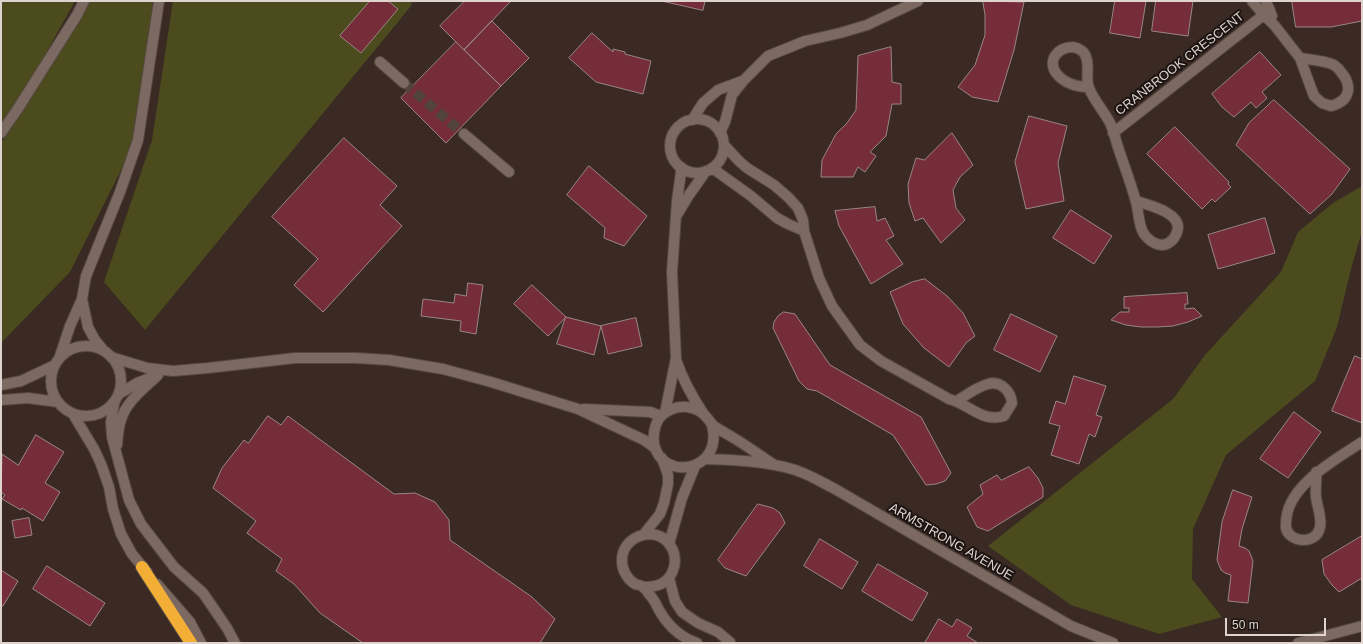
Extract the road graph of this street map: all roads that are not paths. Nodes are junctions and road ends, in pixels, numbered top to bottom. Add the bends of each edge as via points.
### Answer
1 (84, 1) edge
2 (159, 1) edge
3 (918, 1) edge
4 (1252, 1) edge
5 (1267, 9) edge
6 (1300, 58) junction
7 (380, 62) dead end
8 (744, 80) junction
9 (404, 83) tunnel mouth
10 (1089, 87) dead end
11 (692, 120) junction
12 (1, 133) edge
13 (720, 133) junction
14 (1113, 133) junction
15 (464, 134) tunnel mouth
16 (724, 144) junction
17 (681, 167) junction
18 (709, 170) junction
19 (509, 172) dead end
20 (1136, 200) junction
21 (676, 217) junction
22 (804, 231) junction
23 (82, 299) junction
24 (107, 354) junction
25 (676, 358) junction
26 (57, 362) junction
27 (173, 371) junction
28 (158, 375) junction
29 (1, 385) edge
30 (119, 394) junction
31 (1, 400) edge
32 (957, 401) junction
33 (58, 402) junction
34 (114, 404) junction
35 (578, 408) junction
36 (703, 413) junction
37 (73, 414) junction
38 (663, 415) junction
39 (712, 425) junction
40 (1362, 442) edge
41 (655, 448) junction
42 (116, 454) junction
43 (662, 458) junction
44 (706, 459) junction
45 (775, 465) junction
46 (695, 466) junction
47 (1316, 472) junction
48 (644, 534) junction
49 (669, 544) junction
50 (142, 567) junction
51 (668, 578) junction
52 (643, 587) junction
53 (1362, 626) edge
54 (191, 643) edge
55 (201, 643) edge
56 (235, 643) edge
57 (697, 643) edge
58 (732, 643) edge
59 (1113, 643) edge
60 (1298, 643) edge

1 - 12 street
2 - 23 street via 138,140 86,276
3 - 8 street via 868,25 805,41 768,56
4 - 5 street, CRANBROOK CRESCENT
5 - 6 street, CRANBROOK CRESCENT via 1275,26
5 - 14 street, CRANBROOK CRESCENT
6 - 6 street via 1338,68 1348,84 1345,97 1331,106 1317,100 1310,89
7 - 9 street
8 - 11 street via 718,90 704,103
8 - 13 street via 732,95
10 - 14 street, CRANBROOK CRESCENT
11 - 13 street via 708,122
11 - 17 street via 683,123 675,131 671,141 671,151
13 - 16 street
14 - 20 street, CRANBROOK CRESCENT
15 - 19 street
16 - 18 street via 719,162
16 - 22 street via 746,168 788,197 798,208
17 - 18 street via 697,173
17 - 21 street
18 - 21 street via 689,194
18 - 22 street via 751,196 777,218
20 - 20 street, CRANBROOK CRESCENT via 1173,217 1178,230 1170,242 1159,245 1152,243 1143,233
21 - 25 street via 672,272
22 - 32 street via 819,278 832,306 860,345 886,364
23 - 24 street via 88,327 94,340
23 - 26 street
24 - 26 street via 86,346 68,351
24 - 27 street via 147,368
24 - 30 street via 117,365 120,375
25 - 36 street via 687,389
25 - 38 street
26 - 29 street via 21,381
26 - 33 street via 52,374 52,384
27 - 28 street
27 - 35 street via 295,358 389,360 442,369
28 - 30 street via 137,383
28 - 42 street via 126,408 121,419
30 - 34 street
31 - 33 street via 28,398
32 - 32 street via 988,383 993,383 1005,387 1012,403 1004,416 991,418 984,417
33 - 37 street
34 - 37 street via 107,410 91,416
34 - 42 street via 111,422
35 - 38 street
35 - 41 street via 644,440
36 - 38 street via 692,408 680,407
36 - 39 street
37 - 50 street via 101,464 121,534
38 - 41 street via 654,429
39 - 44 street via 714,443
39 - 45 street, ARMSTRONG AVENUE
40 - 47 street
41 - 43 street
42 - 56 street via 129,500 141,524 174,567 203,593
43 - 46 street via 677,467
43 - 48 street via 668,475 664,503 660,514
44 - 45 street, ARMSTRONG AVENUE
44 - 46 street
45 - 59 street, ARMSTRONG AVENUE via 806,474 835,489 1052,616
46 - 49 street via 682,498
47 - 47 street via 1320,526 1310,539 1292,537 1286,526 1286,514 1295,497
48 - 49 street via 654,534
48 - 52 street via 628,543 622,560 623,569 628,577
49 - 51 street via 674,552 675,561 674,570
50 - 54 highway
50 - 55 street via 185,616
51 - 52 street via 653,587
51 - 58 street via 675,601 682,612
52 - 57 street via 654,599 669,626 684,638
53 - 60 street

